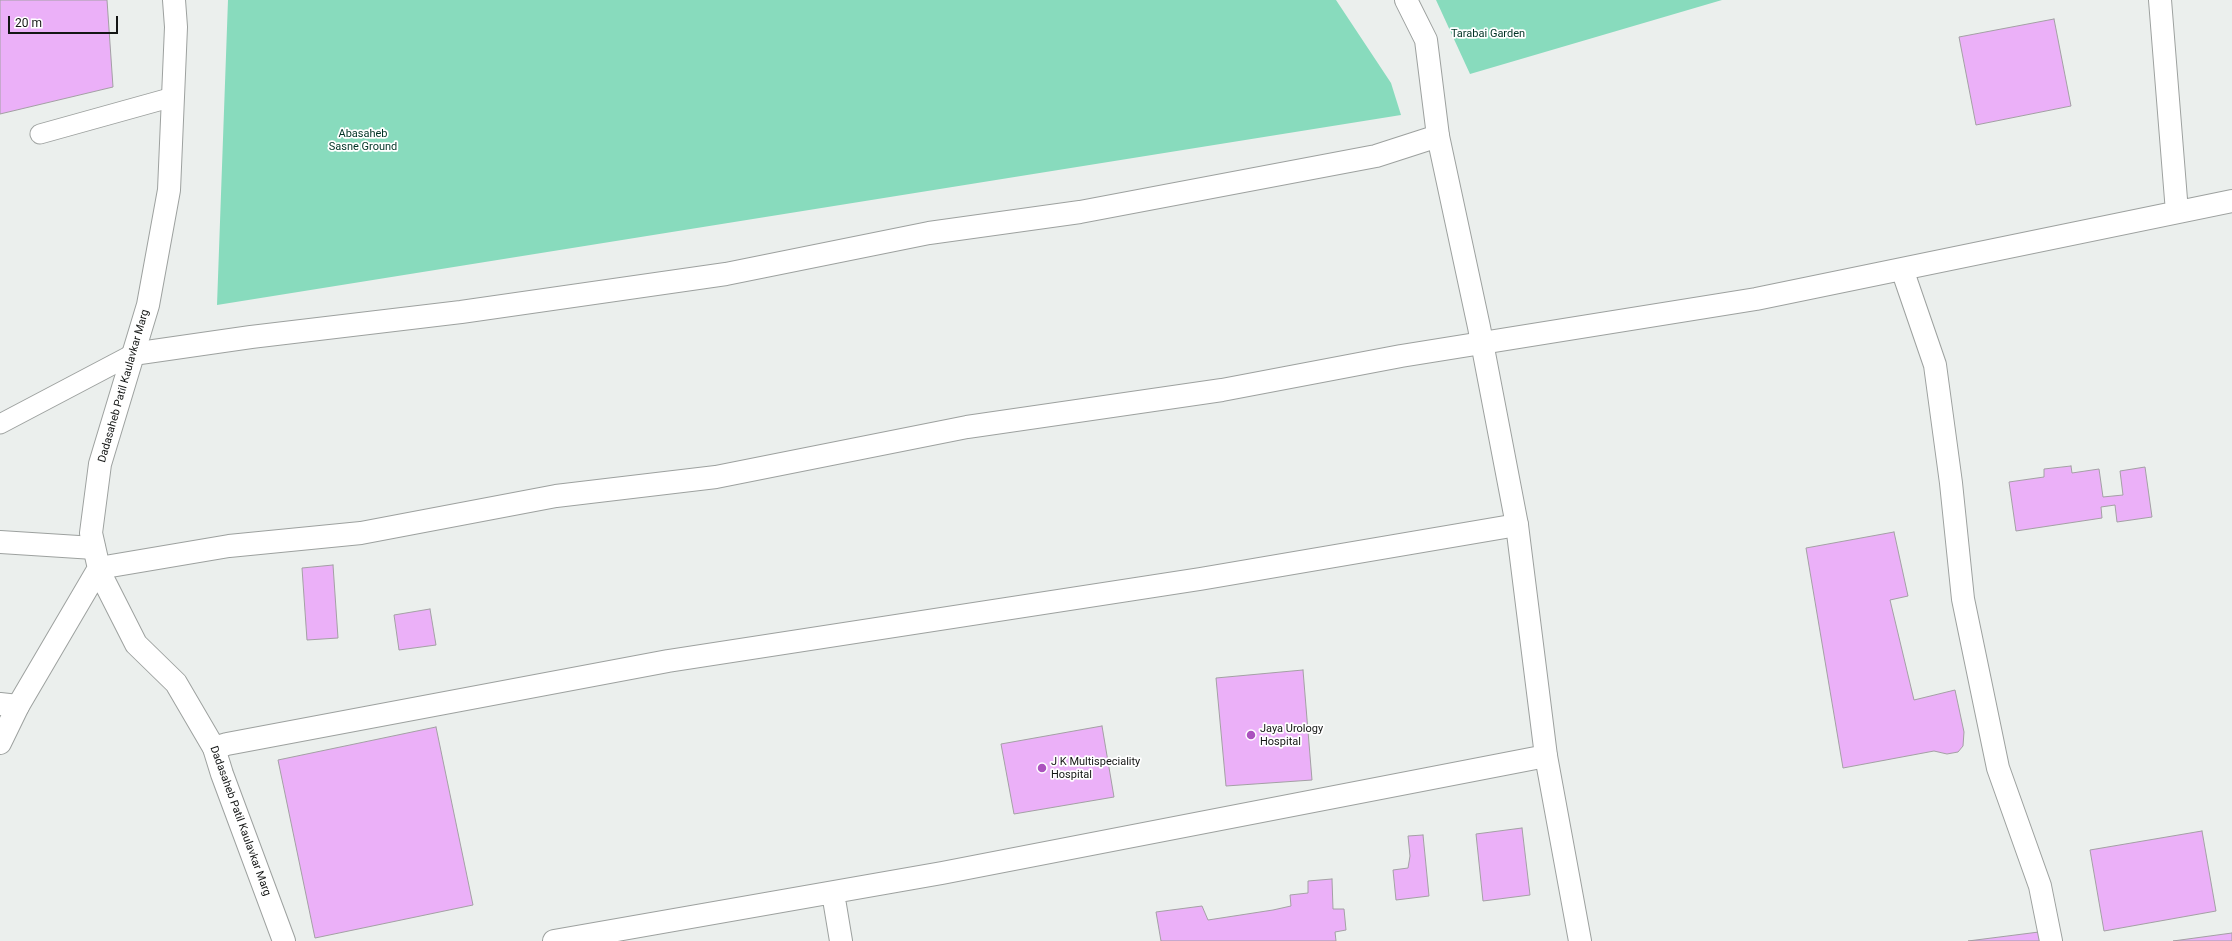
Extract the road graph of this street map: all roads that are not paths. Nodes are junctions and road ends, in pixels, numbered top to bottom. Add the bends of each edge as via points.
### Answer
1 (174, 0) edge
2 (1406, 0) edge
3 (2160, 0) edge
4 (173, 97) junction
5 (40, 134) dead end
6 (1438, 136) junction
7 (2232, 201) edge
8 (2177, 212) junction
9 (1902, 269) junction
10 (1482, 342) junction
11 (133, 354) junction
12 (0, 424) edge
13 (1517, 525) junction
14 (0, 542) edge
15 (96, 558) junction
16 (9, 705) edge
17 (0, 743) edge
18 (214, 748) junction
19 (1546, 756) junction
20 (833, 893) junction
21 (284, 941) edge
22 (554, 941) edge
23 (841, 941) edge
24 (1580, 941) edge
25 (2051, 941) edge

1 - 4 street, Dadasaheb Patil Kaulavkar Marg via 176,28
2 - 6 street via 1426,40
3 - 8 street
4 - 5 lane
4 - 11 street, Dadasaheb Patil Kaulavkar Marg via 169,190 148,305
6 - 10 street
6 - 11 street via 1376,156 1080,212 929,234 726,274 461,312
7 - 8 street
8 - 9 street
9 - 10 street via 1756,299
9 - 25 street via 1935,365 1963,599 1998,768 2040,886
10 - 13 street
10 - 15 street via 1222,390 967,427 716,477 556,496 361,533
11 - 12 lane
11 - 15 street, Dadasaheb Patil Kaulavkar Marg via 100,464 91,533
13 - 18 street via 1200,579 668,661 234,742
13 - 19 street
14 - 15 street
15 - 16 street
15 - 18 street, Dadasaheb Patil Kaulavkar Marg via 136,644 176,683
16 - 17 street
18 - 21 street, Dadasaheb Patil Kaulavkar Marg
19 - 20 street
19 - 24 street
20 - 22 street
20 - 23 street

